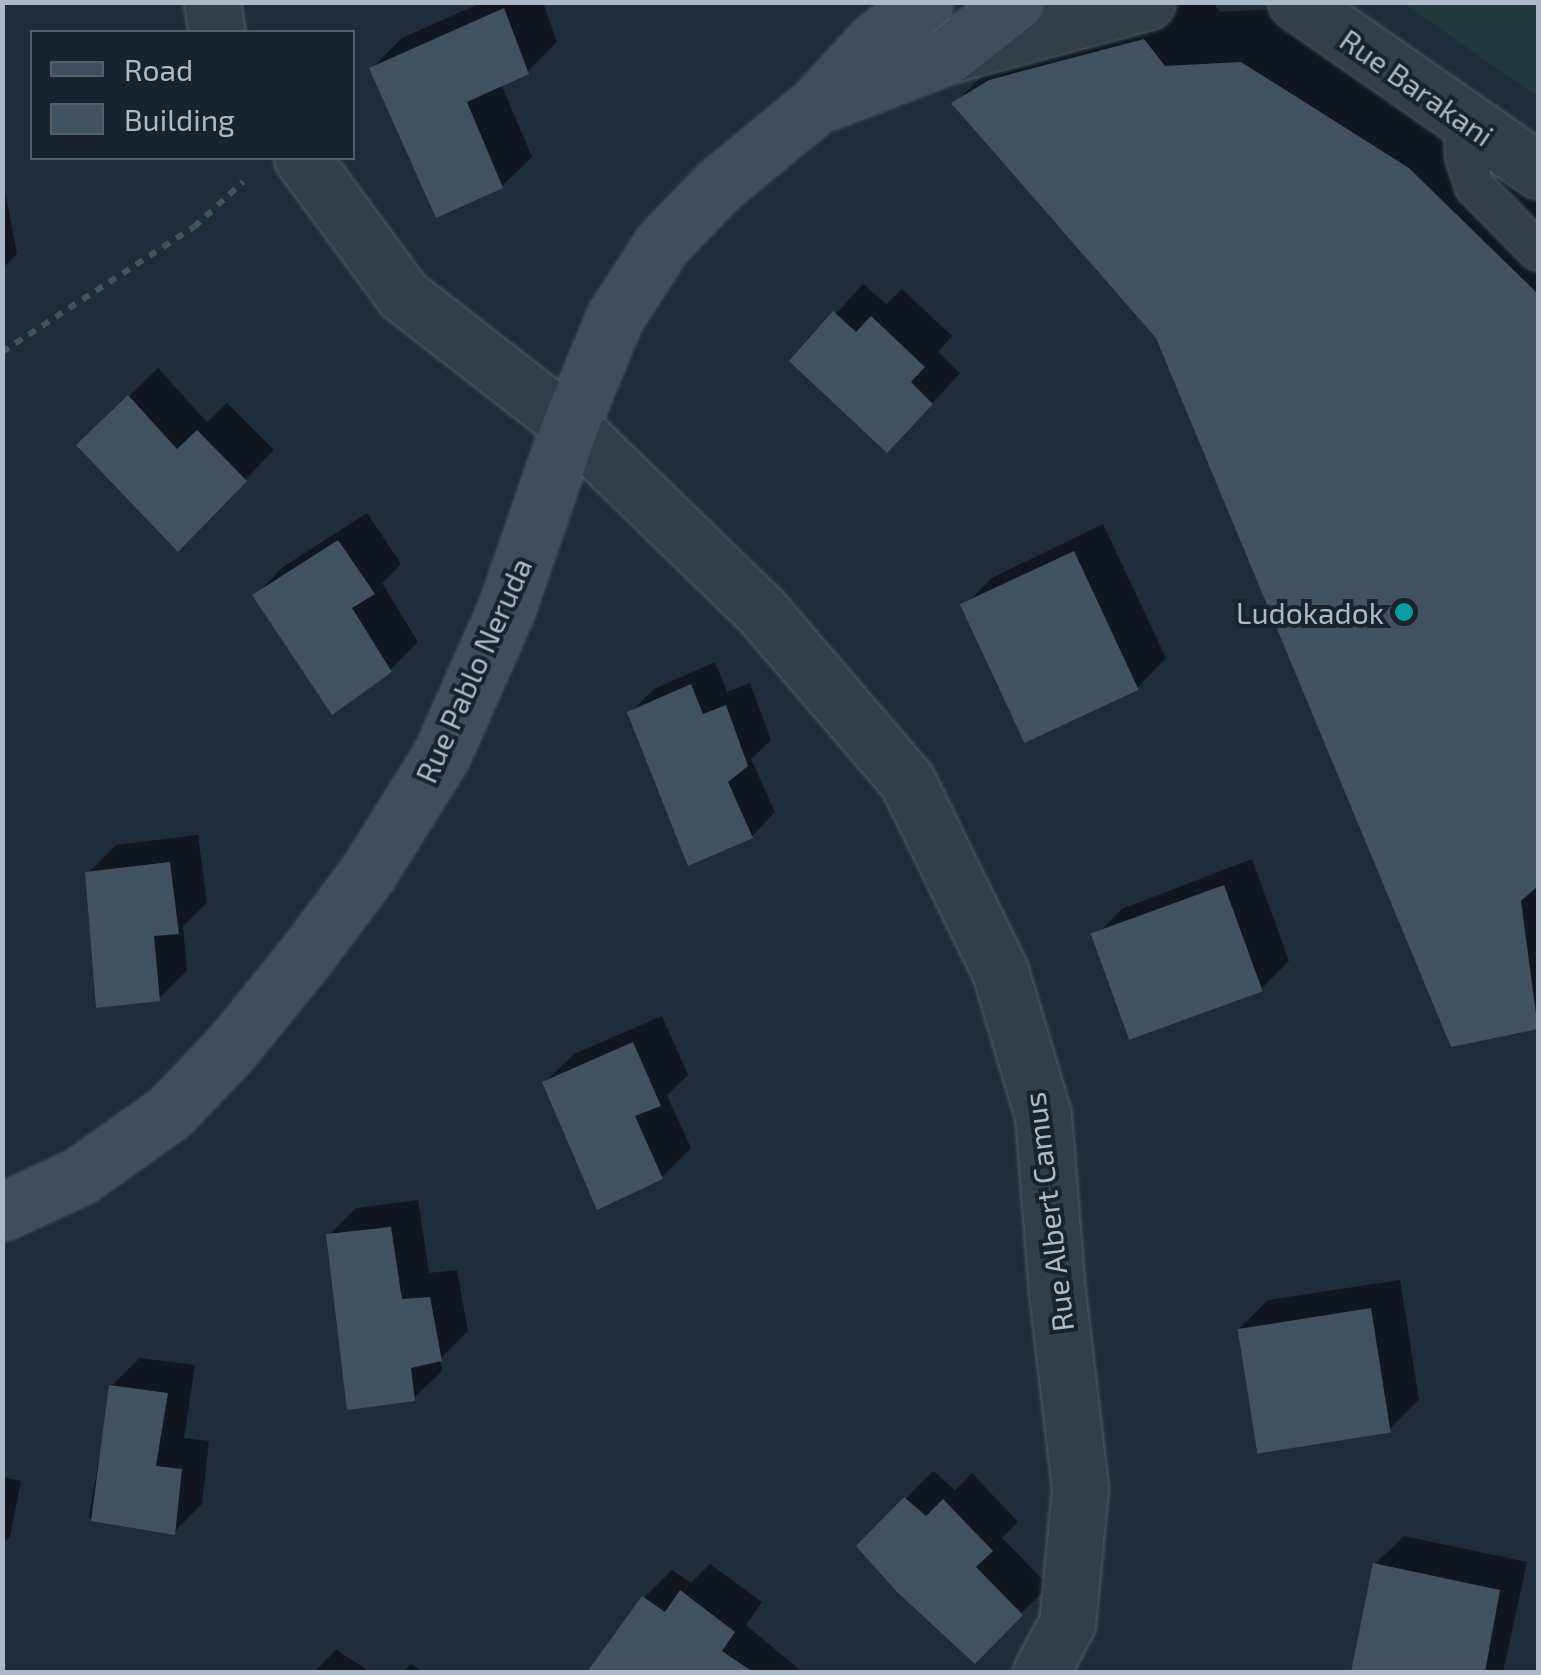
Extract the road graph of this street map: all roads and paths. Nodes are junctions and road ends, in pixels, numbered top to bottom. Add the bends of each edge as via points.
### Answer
1 (212, 2) edge
2 (924, 2) edge
3 (1016, 2) edge
4 (1147, 2) edge
5 (1296, 2) edge
6 (217, 30) edge
7 (948, 55) junction
8 (816, 106) junction
9 (1463, 119) junction
10 (279, 163) edge
11 (1538, 170) edge
12 (1538, 250) edge
13 (2, 352) edge
14 (570, 425) junction
15 (2, 1212) edge
16 (1041, 1672) edge

1 - 6 street
2 - 8 main road, Rue Pablo Neruda via 874,42
3 - 7 main road, Rue Pablo Neruda
4 - 7 street
5 - 9 street, Rue Barakani
7 - 8 main road, Rue Pablo Neruda
8 - 14 main road, Rue Pablo Neruda via 719,185 662,244 615,317
9 - 11 street, Rue Barakani
9 - 12 lane via 1475,188
10 - 13 path
10 - 14 street, Rue Albert Camus via 402,296
14 - 15 main road, Rue Pablo Neruda via 507,606 442,754 369,871 231,1048 170,1112 80,1176
14 - 16 street, Rue Albert Camus via 764,613 907,782 1000,971 1043,1115 1080,1488 1067,1624

